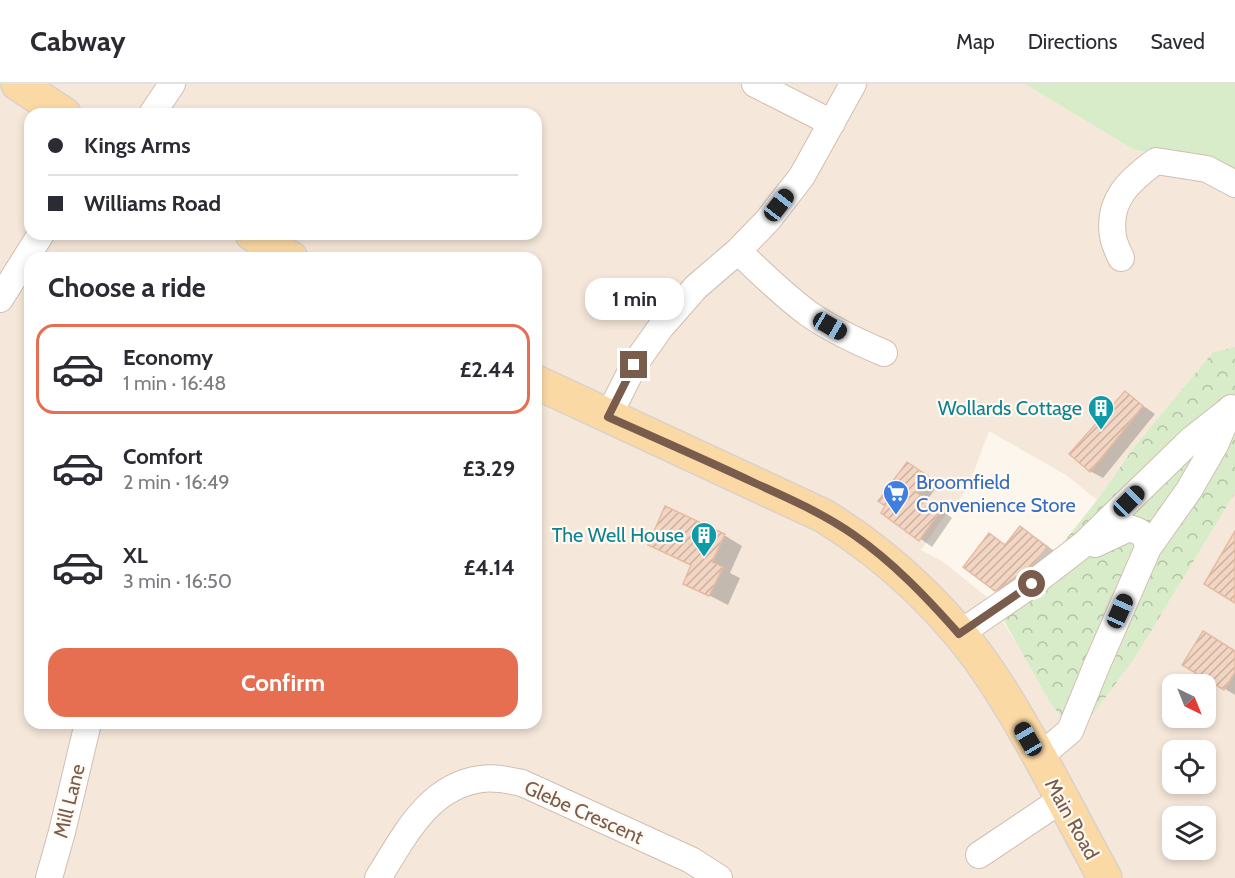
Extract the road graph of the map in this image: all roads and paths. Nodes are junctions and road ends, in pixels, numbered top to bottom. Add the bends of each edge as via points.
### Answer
1 (18, 84) edge
2 (172, 84) edge
3 (755, 84) edge
4 (853, 84) edge
5 (55, 108) edge
6 (156, 108) edge
7 (832, 123) junction
8 (1235, 184) edge
9 (262, 240) edge
10 (738, 251) junction
11 (281, 252) edge
12 (1121, 258) dead end
13 (24, 260) edge
14 (0, 299) edge
15 (884, 353) dead end
16 (542, 385) edge
17 (1233, 407) edge
18 (608, 417) junction
19 (1148, 548) junction
20 (1060, 564) junction
21 (959, 634) junction
22 (87, 729) edge
23 (1039, 757) junction
24 (1061, 800) junction
25 (979, 855) dead end
26 (49, 878) edge
27 (378, 878) edge
28 (719, 878) edge
29 (1105, 878) edge

1 - 5 main road
2 - 6 street
3 - 7 street
4 - 7 street
7 - 10 street via 802,176
8 - 12 street via 1207,169 1156,161 1134,177 1114,204 1113,236
9 - 11 main road
10 - 15 street via 810,315
10 - 18 street via 696,287 661,327 634,365
13 - 14 street
16 - 18 main road, Main Road
17 - 19 street via 1190,490
17 - 20 street via 1191,440
18 - 21 main road, Main Road via 790,499 852,533 901,573
19 - 20 street via 1141,532 1129,528
19 - 23 street via 1070,732
20 - 21 street
21 - 23 main road, Main Road via 996,684
22 - 26 street, Mill Lane
23 - 24 main road, Main Road
24 - 25 street
24 - 29 main road, Main Road
27 - 28 street, Glebe Crescent via 426,807 463,783 483,778 522,783 691,860

